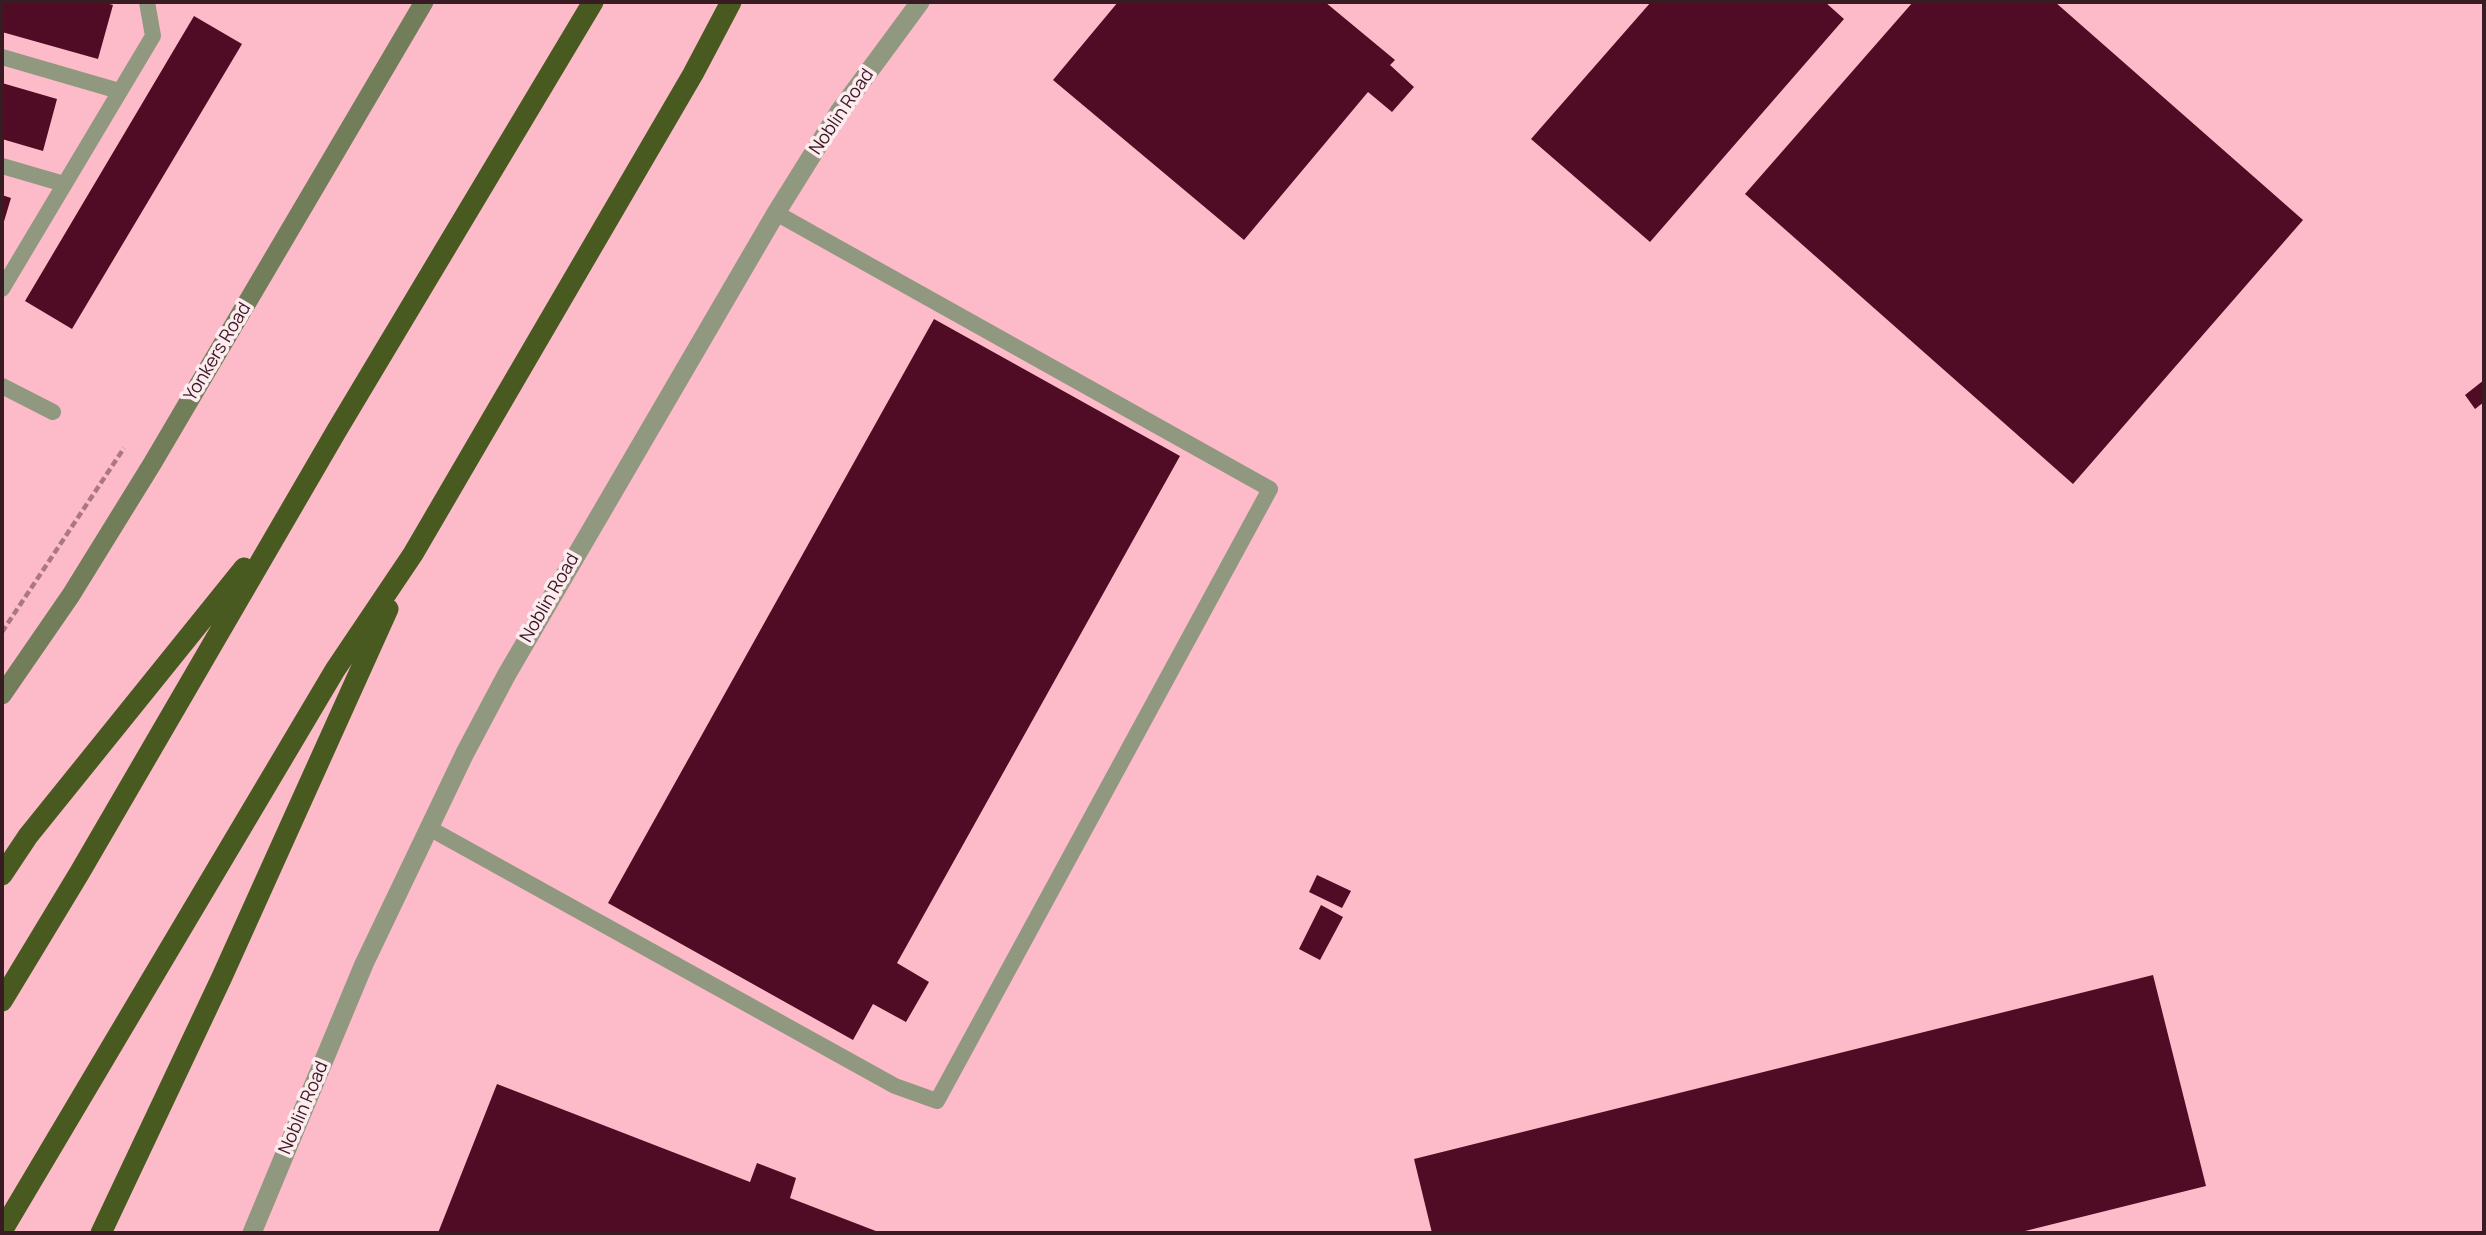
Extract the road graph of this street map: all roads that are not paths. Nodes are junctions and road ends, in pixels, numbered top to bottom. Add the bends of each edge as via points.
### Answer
1 (146, 2) edge
2 (424, 2) edge
3 (593, 2) edge
4 (731, 2) edge
5 (920, 2) edge
6 (2, 57) edge
7 (119, 91) junction
8 (2, 166) edge
9 (64, 184) junction
10 (776, 213) junction
11 (8, 265) edge
12 (2, 289) edge
13 (2, 386) edge
14 (53, 412) dead end
15 (285, 517) junction
16 (413, 554) junction
17 (2, 695) edge
18 (429, 828) junction
19 (2, 875) edge
20 (2, 1000) edge
21 (2, 1231) edge
22 (101, 1233) edge
23 (252, 1233) edge

1 - 7 lane via 153,36
2 - 17 main road, Yonkers Road via 152,464
3 - 15 highway
4 - 16 highway
5 - 10 street, Noblin Road via 839,113
6 - 7 lane
7 - 9 lane
8 - 9 lane
9 - 11 lane
10 - 18 street, Noblin Road via 520,650
10 - 18 lane via 1270,489 937,1101 895,1086
11 - 12 lane
13 - 14 lane
15 - 19 highway via 28,836
15 - 20 highway
16 - 21 highway via 328,682
16 - 22 highway
18 - 23 street, Noblin Road via 364,964

